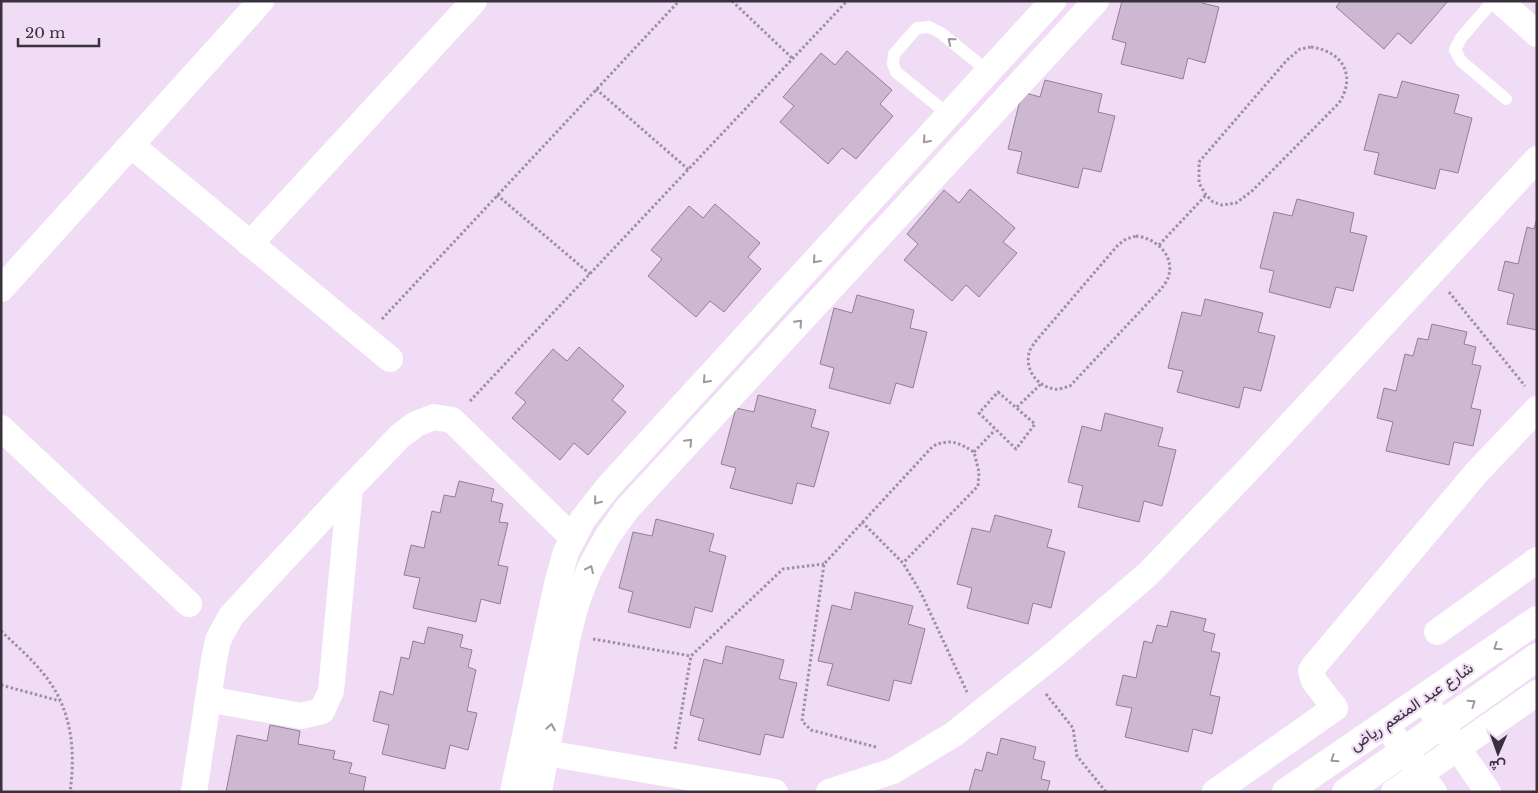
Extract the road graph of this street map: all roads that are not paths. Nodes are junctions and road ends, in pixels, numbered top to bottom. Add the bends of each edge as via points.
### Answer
1 (261, 1) edge
2 (474, 1) edge
3 (1053, 1) edge
4 (1096, 1) edge
5 (1493, 1) edge
6 (1500, 1) edge
7 (1537, 34) edge
8 (1014, 44) junction
9 (1037, 65) junction
10 (989, 72) junction
11 (1506, 99) dead end
12 (949, 115) junction
13 (131, 145) junction
14 (1537, 159) edge
15 (250, 244) junction
16 (1, 289) edge
17 (390, 359) dead end
18 (1534, 401) edge
19 (1, 428) edge
20 (350, 488) junction
21 (573, 538) junction
22 (1537, 560) edge
23 (188, 604) dead end
24 (1537, 620) edge
25 (1437, 632) dead end
26 (1537, 657) edge
27 (1537, 693) edge
28 (1423, 698) junction
29 (208, 699) junction
30 (1385, 724) junction
31 (1442, 724) junction
32 (1458, 748) junction
33 (1405, 751) junction
34 (546, 753) junction
35 (1427, 783) edge
36 (194, 792) edge
37 (513, 792) edge
38 (540, 792) edge
39 (775, 792) edge
40 (829, 792) edge
41 (1215, 792) edge
42 (1286, 792) edge
43 (1346, 792) edge
44 (1394, 792) edge
45 (1488, 792) edge

1 - 13 street
2 - 15 street
3 - 8 street
4 - 9 street
5 - 11 lane via 1460,38 1456,50 1460,61
6 - 7 street
8 - 9 street
8 - 10 street
34 -> 9 street via 576,601 607,537 627,509
10 - 12 street
10 -> 12 lane via 941,33 929,27 917,28 894,54 893,64 896,72
12 -> 21 street via 608,488 582,519
13 - 15 street
13 - 16 street
14 - 40 street via 1148,574 954,734 893,771
15 - 17 street
18 - 41 street via 1314,666 1311,671 1314,681 1336,708
19 - 23 street
20 - 21 street via 400,436 416,424 434,417 452,420
20 - 29 street via 230,616 218,640
20 - 29 street via 331,691 322,711 301,716
21 - 37 street via 555,593
22 - 25 street
24 -> 28 street, شارع عبد المنعم رياض
31 -> 26 street, شارع عبد المنعم رياض
27 - 32 street
28 - 30 street, شارع عبد المنعم رياض
28 - 31 street
29 - 36 street
30 - 33 street
30 -> 42 street, شارع عبد المنعم رياض
31 - 32 street
31 - 33 street, شارع عبد المنعم رياض
32 - 35 street
32 - 45 street
33 - 35 street
33 - 43 street, شارع عبد المنعم رياض
34 - 38 street
34 - 39 street
35 - 44 street

